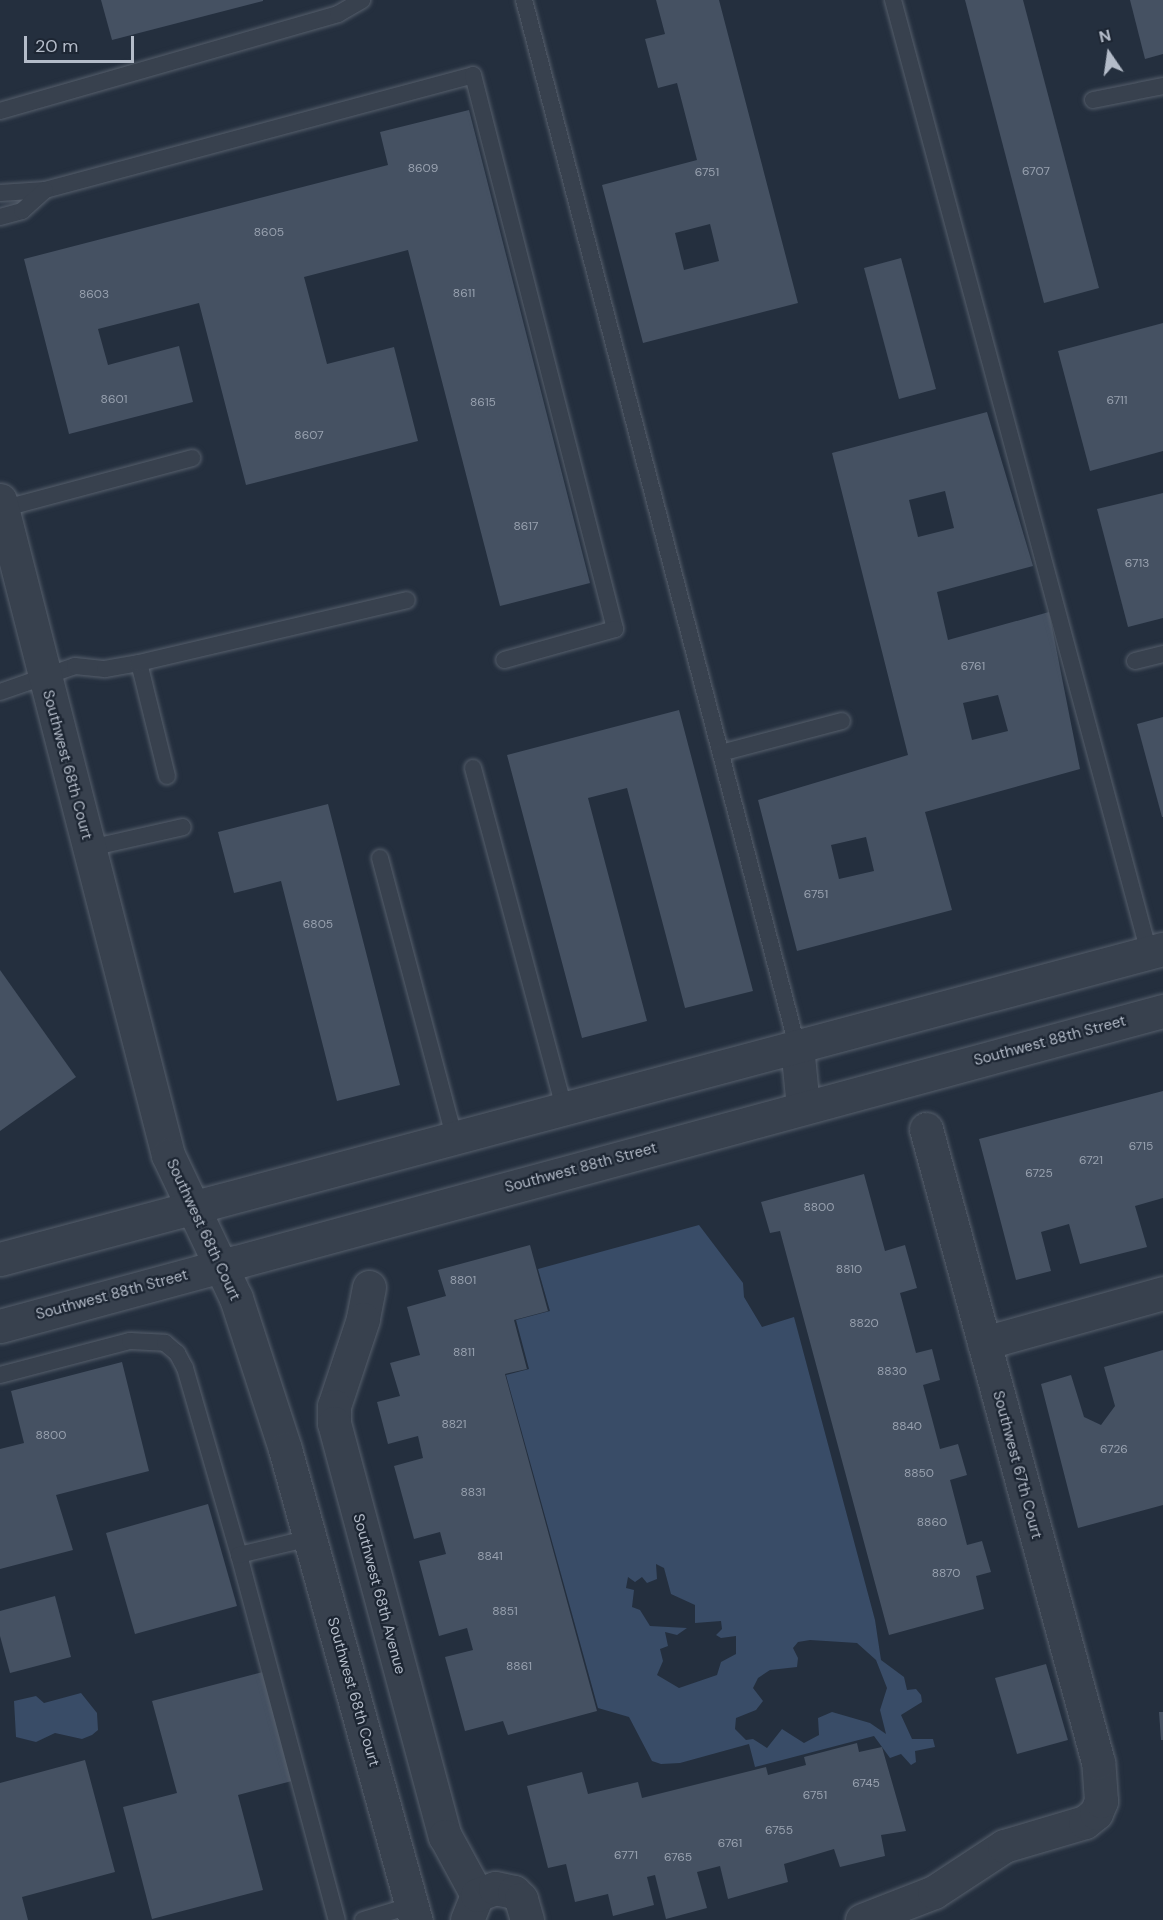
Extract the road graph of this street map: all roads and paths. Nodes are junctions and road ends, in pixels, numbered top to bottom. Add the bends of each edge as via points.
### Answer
1 (362, 0) edge
2 (524, 0) edge
3 (892, 0) edge
4 (1163, 86) edge
5 (1093, 100) dead end
6 (0, 111) edge
7 (45, 190) junction
8 (0, 193) edge
9 (0, 217) edge
10 (192, 459) dead end
11 (1, 505) edge
12 (407, 600) dead end
13 (1163, 654) edge
14 (504, 660) dead end
15 (1135, 661) dead end
16 (139, 663) junction
17 (44, 676) junction
18 (0, 692) edge
19 (842, 722) dead end
20 (721, 753) junction
21 (473, 768) dead end
22 (167, 776) dead end
23 (183, 826) dead end
24 (90, 848) junction
25 (380, 858) dead end
26 (1156, 951) edge
27 (1163, 1011) edge
28 (797, 1046) junction
29 (803, 1107) junction
30 (564, 1108) junction
31 (926, 1128) dead end
32 (454, 1136) junction
33 (192, 1208) junction
34 (0, 1259) edge
35 (221, 1267) junction
36 (369, 1287) dead end
37 (1163, 1293) edge
38 (0, 1326) edge
39 (984, 1343) junction
40 (0, 1376) edge
41 (310, 1538) junction
42 (239, 1555) junction
43 (472, 1907) edge
44 (415, 1913) edge
45 (337, 1920) edge
46 (363, 1920) edge
47 (527, 1920) edge
48 (862, 1920) edge

1 - 6 lane via 338,14
2 - 20 lane
3 - 26 lane
4 - 5 lane
7 - 8 lane
7 - 9 lane via 22,211
7 - 14 lane via 473,75 615,630
10 - 11 lane
11 - 17 street, Southwest 68th Court
12 - 16 lane
13 - 15 lane
16 - 17 lane via 105,669 75,666
16 - 22 lane
17 - 18 lane
17 - 24 street, Southwest 68th Court
19 - 20 lane
20 - 28 lane
21 - 30 lane
23 - 24 lane
24 - 33 street, Southwest 68th Court via 168,1155
25 - 32 lane
26 - 28 street
27 - 29 street, Southwest 88th Street
28 - 29 street
28 - 30 street
29 - 35 street, Southwest 88th Street
30 - 32 street
31 - 39 street, Southwest 67th Court
32 - 33 street
33 - 34 street
33 - 35 street, Southwest 68th Court
35 - 38 street, Southwest 88th Street
35 - 41 street, Southwest 68th Court via 246,1329
36 - 43 street, Southwest 68th Avenue via 363,1319 334,1406 334,1423 445,1836
37 - 39 street
39 - 48 street, Southwest 67th Court via 1098,1762 1101,1802 1085,1822 1004,1846 934,1893
40 - 42 lane via 130,1341 165,1343 185,1368
41 - 42 lane
41 - 44 street, Southwest 68th Court
42 - 45 lane
43 - 47 street, Southwest 68th Avenue via 495,1888 514,1892 525,1908
44 - 46 lane

